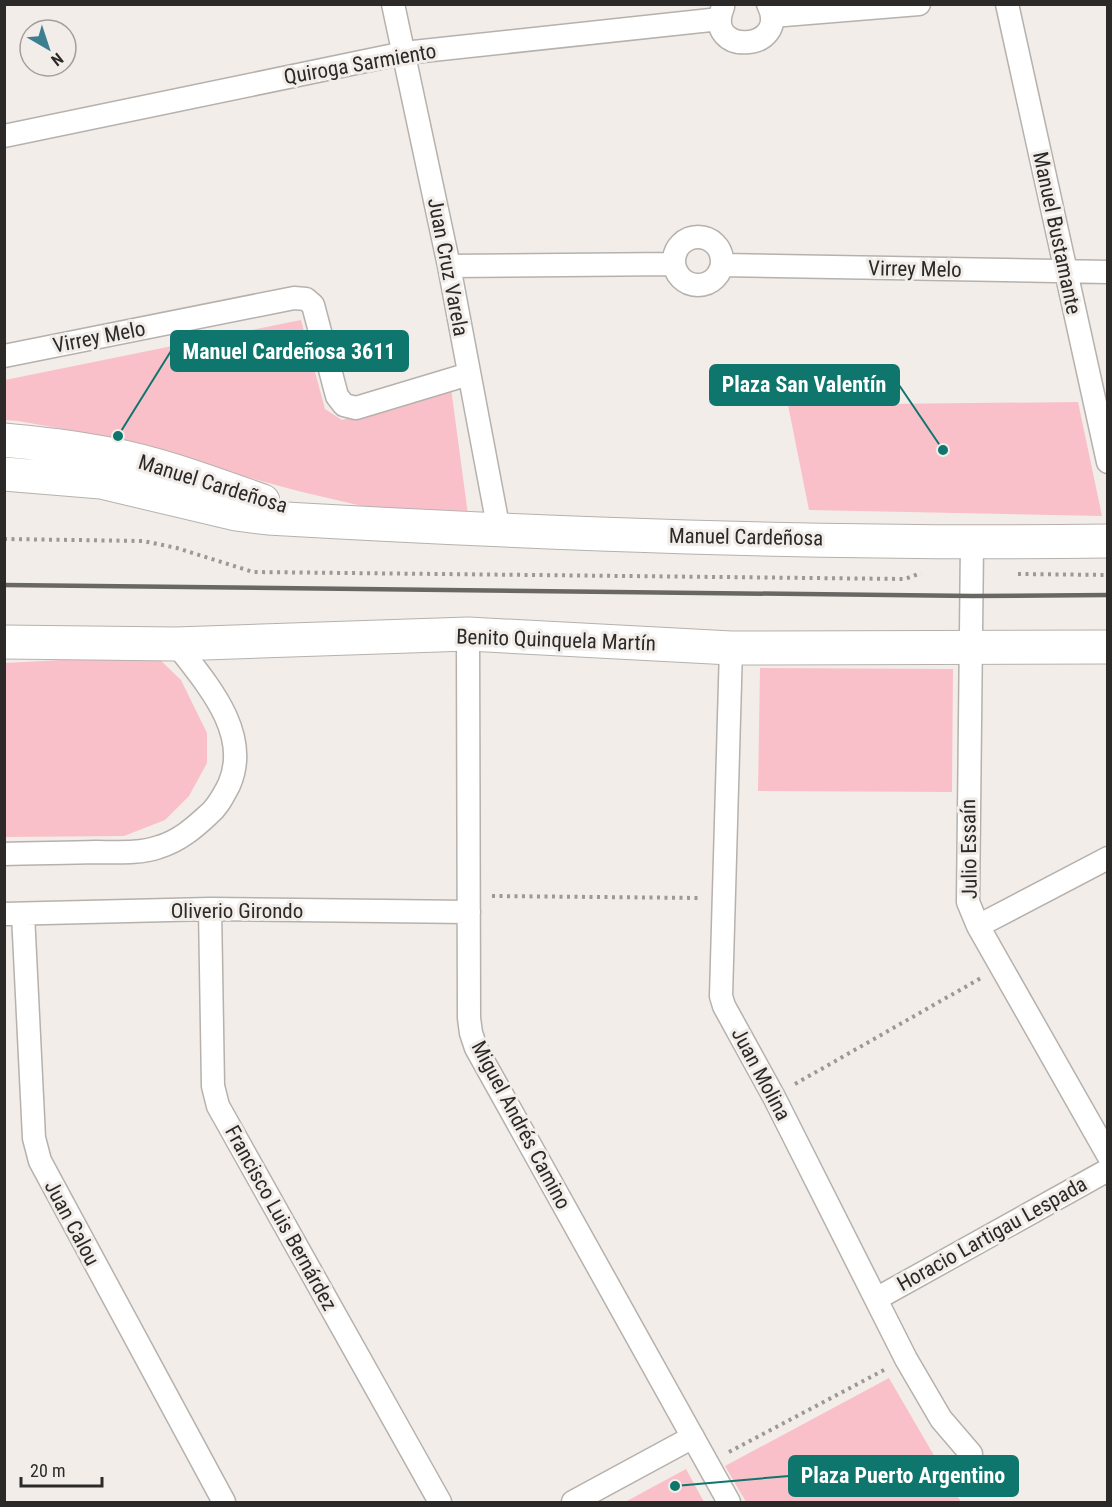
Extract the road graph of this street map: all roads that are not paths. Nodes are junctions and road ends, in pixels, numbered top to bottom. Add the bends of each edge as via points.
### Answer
1 (393, 4) edge
2 (919, 4) edge
3 (1007, 4) edge
4 (770, 10) edge
5 (722, 12) edge
6 (404, 53) junction
7 (4, 136) edge
8 (674, 264) junction
9 (449, 266) junction
10 (722, 266) junction
11 (1066, 272) junction
12 (1107, 272) edge
13 (4, 356) edge
14 (469, 374) junction
15 (4, 440) edge
16 (1107, 462) edge
17 (4, 474) edge
18 (386, 525) junction
19 (499, 531) junction
20 (1107, 541) edge
21 (972, 557) junction
22 (468, 634) junction
23 (4, 642) edge
24 (176, 644) junction
25 (1107, 646) edge
26 (971, 647) junction
27 (731, 648) junction
28 (4, 854) edge
29 (1107, 858) edge
30 (470, 904) junction
31 (210, 909) junction
32 (14, 914) edge
33 (978, 926) junction
34 (1106, 1147) edge
35 (1107, 1170) edge
36 (876, 1299) junction
37 (693, 1437) junction
38 (971, 1454) dead end
39 (224, 1503) edge
40 (440, 1503) edge
41 (573, 1503) edge
42 (729, 1503) edge

1 - 6 street, Juan Cruz Varela
2 - 4 street, Quiroga Sarmiento
3 - 11 street, Manuel Bustamante
4 - 5 street, Quiroga Sarmiento via 771,24 762,38 747,44 731,39 722,27
5 - 6 street, Quiroga Sarmiento
6 - 7 street, Quiroga Sarmiento
6 - 9 street, Juan Cruz Varela
8 - 9 street
8 - 10 street via 680,278 693,285 709,283
8 - 10 street via 684,242 699,237 714,243
9 - 14 street, Juan Cruz Varela
10 - 11 street, Virrey Melo
11 - 12 street, Virrey Melo
11 - 16 street, Manuel Bustamante
13 - 14 street, Virrey Melo via 294,298 306,299 313,305 337,396 344,405 356,408
14 - 19 street, Juan Cruz Varela
15 - 18 main road, Manuel Cardeñosa via 81,448 122,457 278,506
17 - 18 main road, Manuel Cardeñosa via 101,482 236,514
18 - 19 main road, Manuel Cardeñosa
19 - 21 main road, Manuel Cardeñosa
20 - 21 main road, Manuel Cardeñosa
21 - 26 street, Julio Essaín
22 - 24 main road, Benito Quinquela Martín
22 - 27 main road, Benito Quinquela Martín
22 - 30 street, Miguel Andrés Camino
23 - 24 main road, Benito Quinquela Martín
24 - 28 street via 212,692 236,748 233,775 213,811 189,833 160,847 136,852
25 - 26 main road, Benito Quinquela Martín
26 - 27 main road, Benito Quinquela Martín
26 - 33 street, Julio Essaín via 967,887 968,902
27 - 36 street, Juan Molina via 721,996
29 - 33 street
30 - 31 street, Oliverio Girondo
30 - 37 street, Miguel Andrés Camino via 469,1018 476,1048
31 - 32 street, Oliverio Girondo
31 - 40 street, Francisco Luis Bernárdez via 213,1086 218,1106
32 - 39 street, Juan Calou via 34,1138 40,1161
33 - 34 street, Julio Essaín
35 - 36 street, Horacio Lartigau Lespada
36 - 38 street, Juan Molina via 941,1419
37 - 41 street
37 - 42 street, Miguel Andrés Camino

